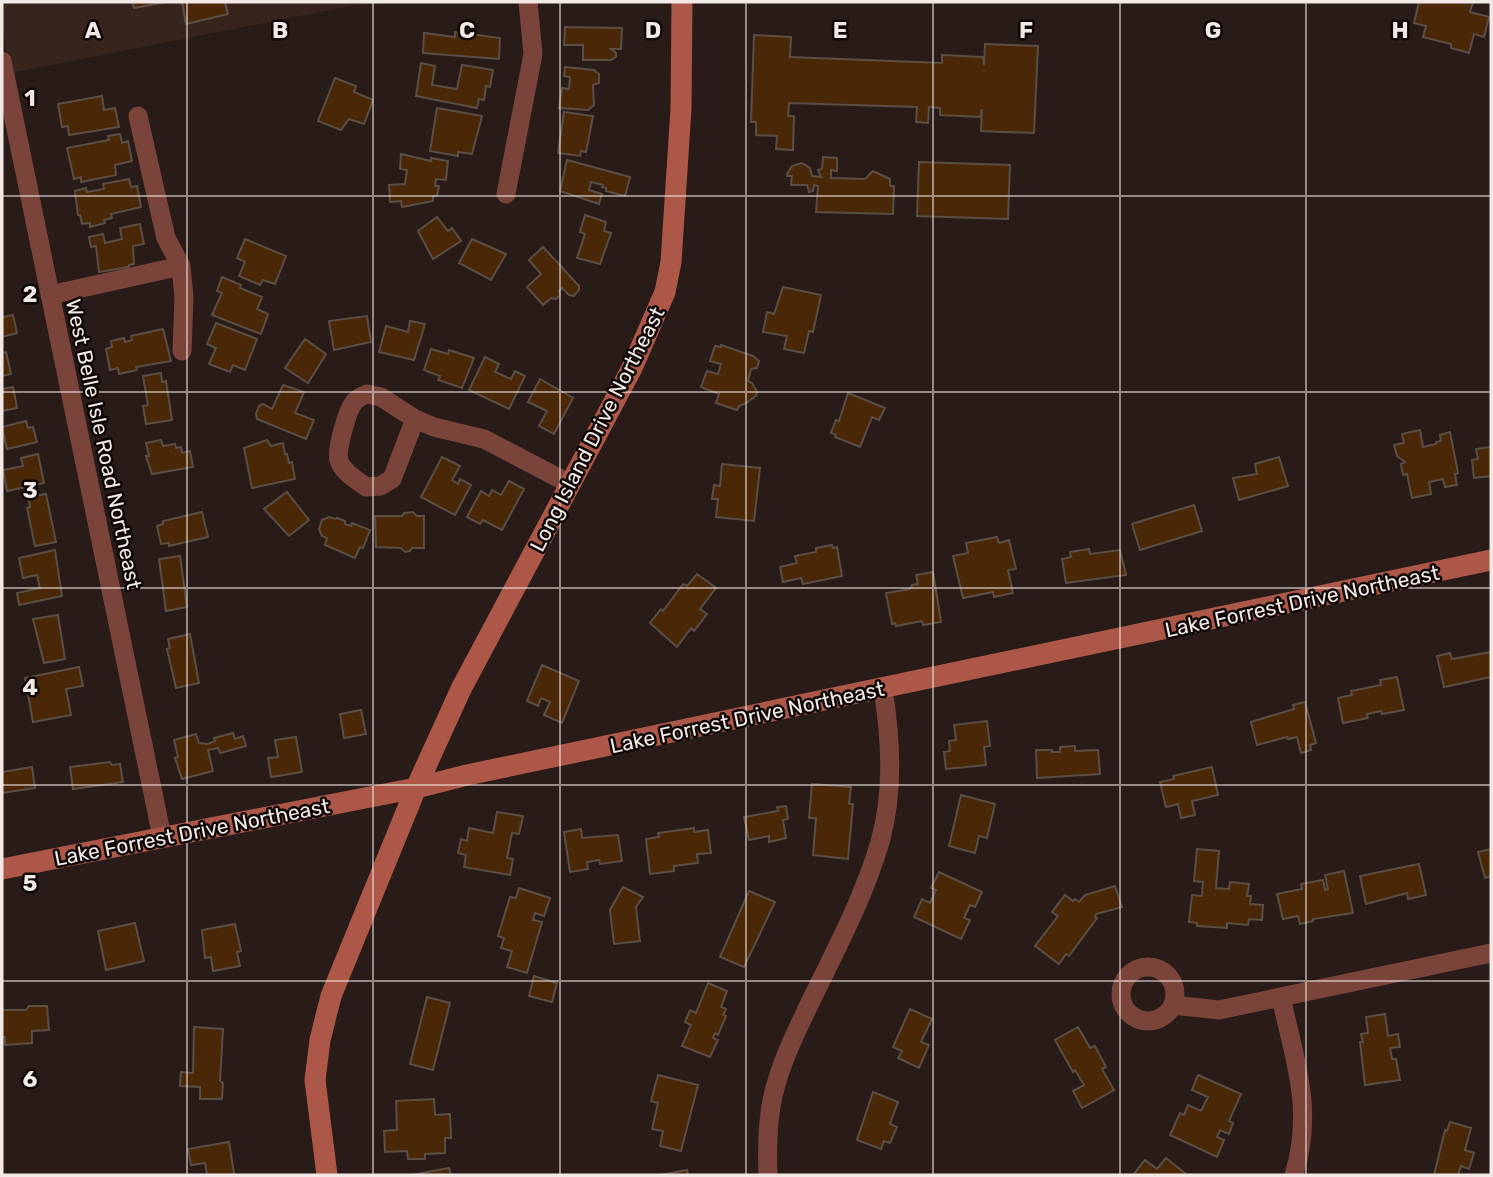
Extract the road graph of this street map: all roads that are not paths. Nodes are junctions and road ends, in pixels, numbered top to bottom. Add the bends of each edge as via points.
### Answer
1 (528, 2) edge
2 (682, 2) edge
3 (2, 61) edge
4 (138, 116) dead end
5 (506, 194) dead end
6 (181, 266) junction
7 (50, 295) junction
8 (182, 351) dead end
9 (415, 419) junction
10 (570, 484) junction
11 (1491, 560) edge
12 (883, 690) junction
13 (416, 788) junction
14 (162, 837) junction
15 (2, 870) edge
16 (1491, 953) edge
17 (1281, 997) junction
18 (1173, 1005) dead end
19 (327, 1175) edge
20 (768, 1175) edge
21 (1293, 1175) edge

1 - 5 street via 533,54
2 - 10 street, Long Island Drive Northeast via 681,109 665,292 632,368
3 - 7 street, West Belle Isle Road Northeast
4 - 6 street via 166,238
6 - 7 street
6 - 8 street
7 - 14 street, West Belle Isle Road Northeast
9 - 9 street via 392,479 366,487 342,468 339,448 349,410 360,397 381,397
9 - 10 street via 484,439
10 - 13 street, Long Island Drive Northeast via 461,689
11 - 12 street, Lake Forrest Drive Northeast
12 - 13 street, Lake Forrest Drive Northeast
12 - 20 street via 891,762 880,841 862,894 785,1057 773,1097
13 - 14 street, Lake Forrest Drive Northeast
13 - 19 street, Long Island Drive Northeast via 331,996 320,1040 315,1080
14 - 15 street, Lake Forrest Drive Northeast
16 - 17 street
17 - 18 street via 1219,1010
17 - 21 street via 1303,1096 1304,1126

